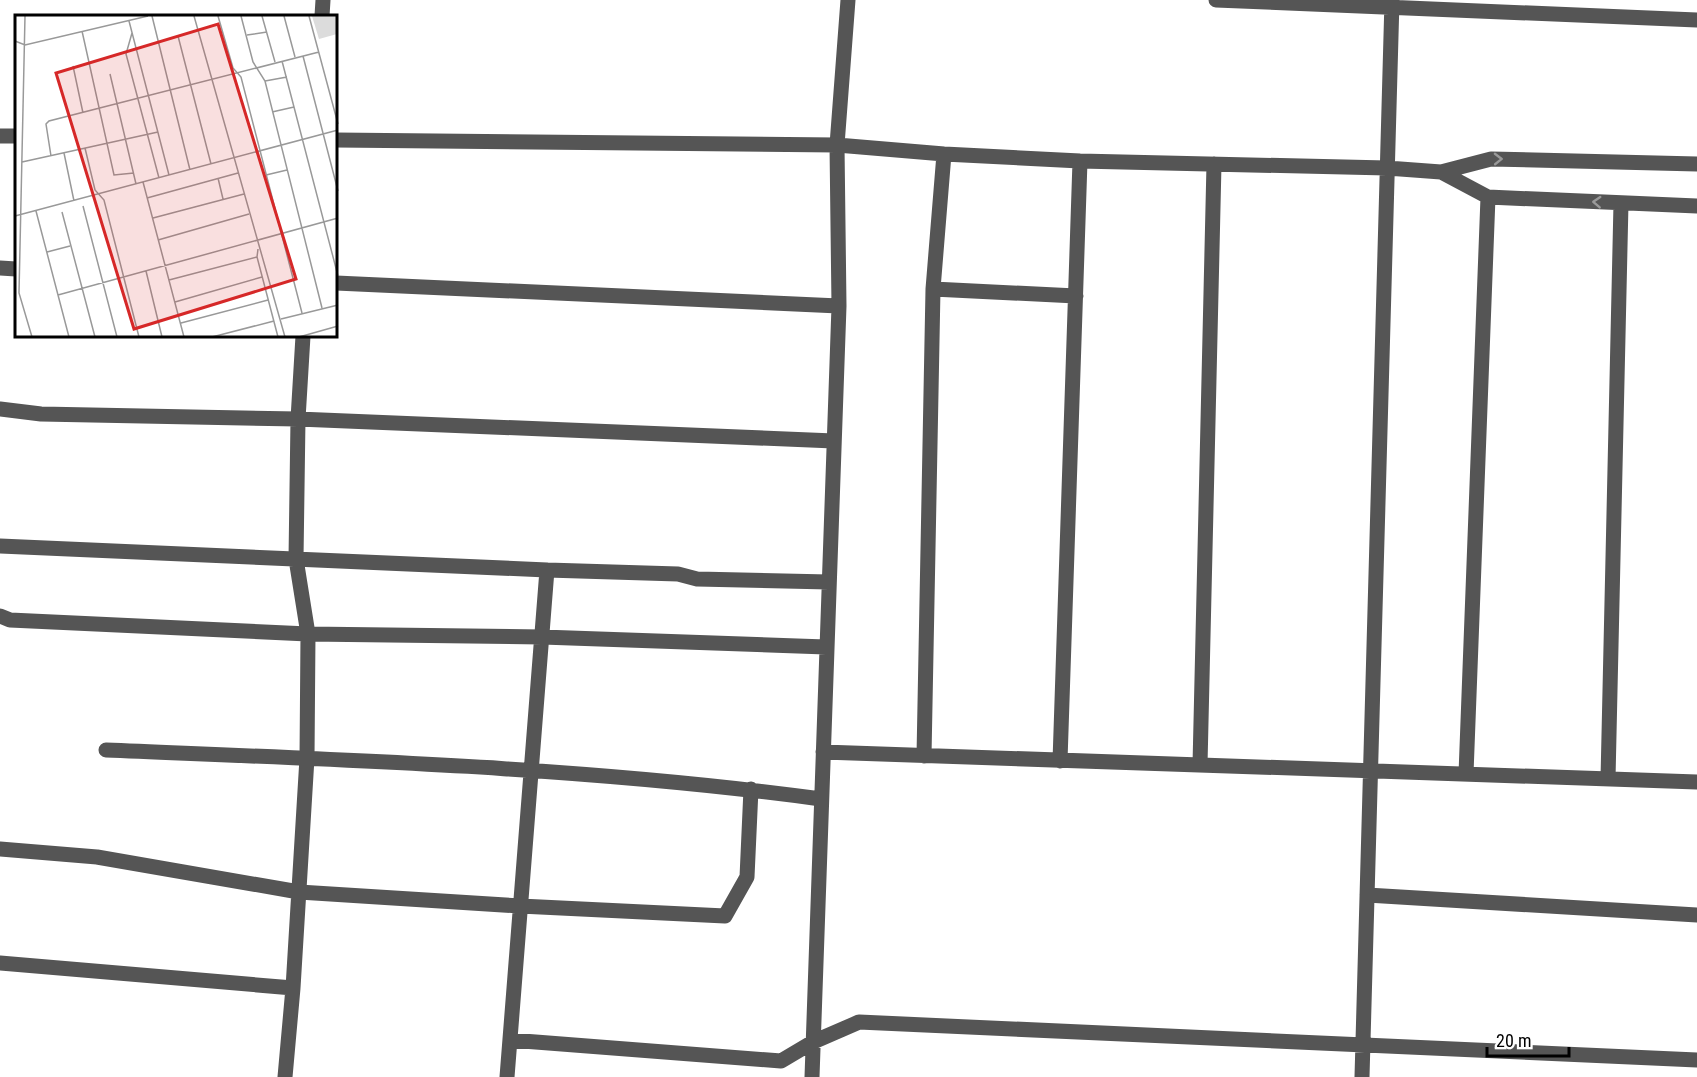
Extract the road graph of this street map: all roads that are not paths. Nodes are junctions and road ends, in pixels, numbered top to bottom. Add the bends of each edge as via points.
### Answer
1 (323, 0) edge
2 (848, 0) edge
3 (1216, 0) edge
4 (1392, 4) edge
5 (322, 15) edge
6 (1697, 20) edge
7 (338, 140) edge
8 (837, 145) junction
9 (944, 154) junction
10 (1080, 161) junction
11 (1214, 164) junction
12 (1697, 164) edge
13 (1387, 168) junction
14 (1442, 172) junction
15 (1488, 197) junction
16 (1621, 203) junction
17 (1697, 206) edge
18 (0, 268) edge
19 (15, 269) edge
20 (338, 283) edge
21 (933, 289) junction
22 (1076, 297) junction
23 (839, 306) junction
24 (303, 338) edge
25 (0, 409) edge
26 (298, 419) junction
27 (834, 441) junction
28 (0, 546) edge
29 (296, 559) junction
30 (547, 570) junction
31 (829, 582) junction
32 (0, 616) edge
33 (308, 634) junction
34 (542, 637) junction
35 (826, 647) junction
36 (106, 750) dead end
37 (823, 752) junction
38 (924, 756) junction
39 (307, 758) junction
40 (1060, 761) junction
41 (1200, 765) junction
42 (531, 771) junction
43 (1370, 771) junction
44 (1466, 774) junction
45 (1608, 779) junction
46 (1697, 782) edge
47 (751, 789) junction
48 (821, 799) junction
49 (0, 849) edge
50 (299, 892) junction
51 (1367, 895) junction
52 (520, 906) junction
53 (1697, 915) edge
54 (0, 963) edge
55 (293, 988) junction
56 (510, 1040) junction
57 (813, 1042) junction
58 (1363, 1045) junction
59 (1697, 1060) edge
60 (285, 1077) edge
61 (507, 1077) edge
62 (812, 1077) edge
63 (1362, 1077) edge

1 - 5 street
2 - 8 street
3 - 4 street
4 - 6 street
4 - 13 street
7 - 8 street
8 - 9 street
8 - 23 street
9 - 10 street
9 - 21 street
10 - 11 street
10 - 22 street
11 - 13 street
11 - 41 street
14 -> 12 street via 1491,159
13 - 14 street
13 - 43 street
14 - 15 street
16 -> 15 street
15 - 44 street
16 - 17 street
16 - 45 street
18 - 19 street
20 - 23 street
21 - 22 street
21 - 38 street
22 - 40 street
23 - 27 street
24 - 26 street
25 - 26 street via 41,414
26 - 27 street
26 - 29 street
27 - 31 street
28 - 29 street
29 - 30 street
29 - 33 street
30 - 31 street
30 - 34 street
31 - 35 street
32 - 33 street via 10,620
33 - 34 street
33 - 39 street
34 - 35 street
34 - 42 street
35 - 37 street
36 - 39 street
37 - 38 street
37 - 48 street
38 - 40 street
39 - 42 street
39 - 50 street
40 - 41 street
41 - 43 street
42 - 47 street
42 - 52 street
43 - 44 street
43 - 51 street
44 - 45 street
45 - 46 street
47 - 48 street
47 - 52 street via 747,877 726,916
48 - 57 street
49 - 50 street via 97,857
50 - 52 street
50 - 55 street
51 - 53 street
51 - 58 street
52 - 56 street
54 - 55 street
55 - 60 street
56 - 57 street via 781,1061
56 - 61 street
57 - 58 street via 859,1022
57 - 62 street
58 - 59 street
58 - 63 street

